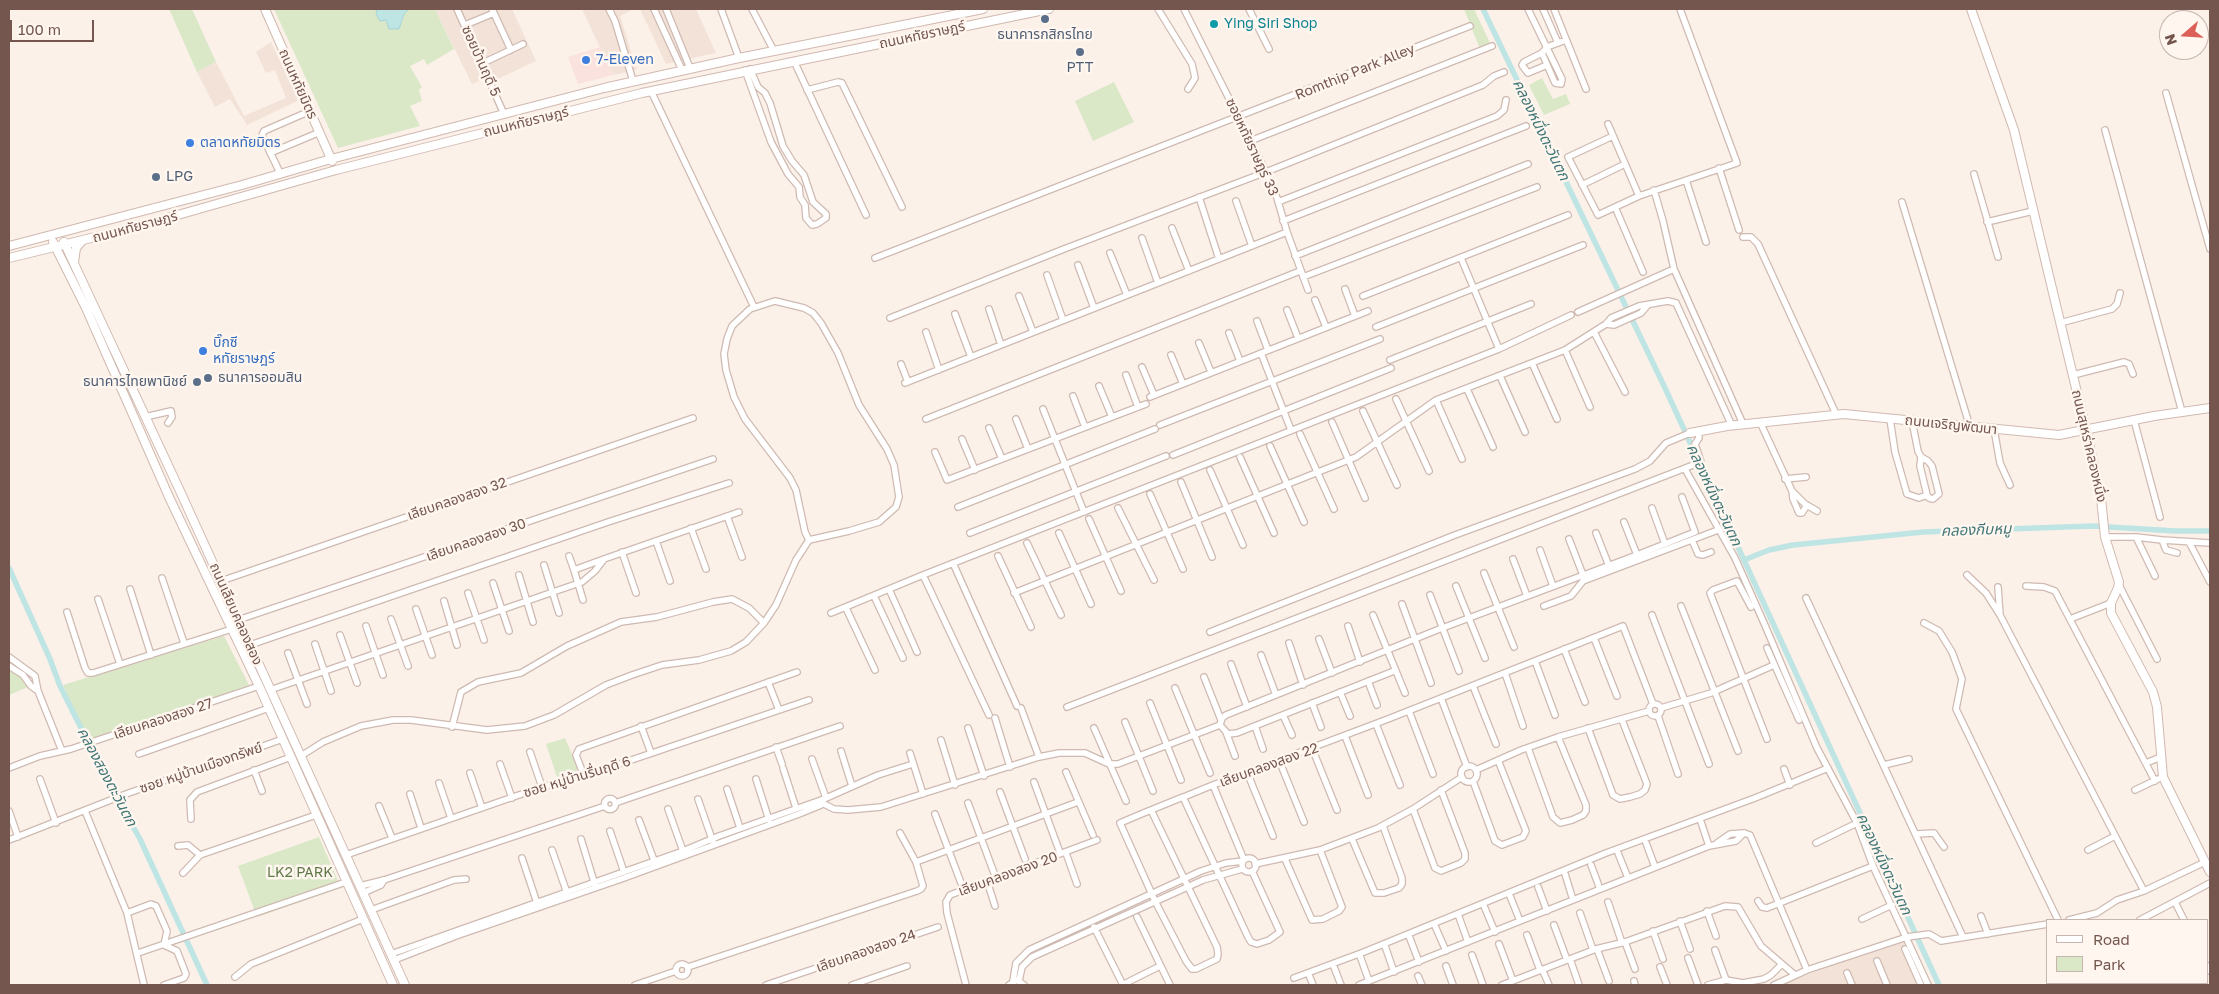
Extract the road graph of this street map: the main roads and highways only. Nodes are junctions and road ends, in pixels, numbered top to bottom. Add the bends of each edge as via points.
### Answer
1 (265, 9) edge
2 (977, 9) edge
3 (1049, 9) edge
4 (1971, 9) edge
5 (331, 159) junction
6 (336, 170) junction
7 (62, 233) junction
8 (50, 236) junction
9 (82, 241) junction
10 (65, 244) junction
11 (9, 246) edge
12 (54, 247) junction
13 (44, 249) junction
14 (9, 258) edge
15 (63, 261) junction
16 (74, 262) junction
17 (2210, 408) edge
18 (2086, 430) junction
19 (1694, 432) road end
20 (180, 491) junction
21 (170, 497) junction
22 (2210, 872) edge
23 (390, 984) edge
24 (405, 985) edge

1 - 5 main road, ถนนหทัยมิตร
2 - 5 main road, ถนนหทัยราษฎร์ via 633,81
3 - 6 main road, ถนนหทัยราษฎร์ via 651,91
4 - 18 main road, ถนนสุเหร่าคลองหนึ่ง via 2014,130
5 - 6 main road, ถนนหทัยมิตร
5 - 7 main road, ถนนหทัยราษฎร์
6 - 9 main road, ถนนหทัยราษฎร์
7 - 8 main road, ถนนหทัยราษฎร์
7 - 10 main road, ถนนเลียบคลองสอง
8 - 11 main road, ถนนหทัยราษฎร์
8 - 12 main road, ถนนเลียบคลองสอง
9 - 10 main road, ถนนหทัยราษฎร์
9 - 16 main road via 76,248
10 - 12 main road, ถนนหทัยราษฎร์
10 - 16 main road, ถนนเลียบคลองสอง
12 - 13 main road, ถนนหทัยราษฎร์
12 - 15 main road, ถนนเลียบคลองสอง
13 - 14 main road, ถนนหทัยราษฎร์
13 - 15 main road
15 - 21 main road, ถนนเลียบคลองสอง
16 - 20 main road, ถนนเลียบคลองสอง
17 - 18 main road, ถนนเจริญพัฒนา
18 - 19 main road, ถนนเจริญพัฒนา via 2059,435 1836,414
18 - 22 main road, ถนนสุเหร่าคลองหนึ่ง via 2104,513 2105,537 2119,585 2111,603 2111,613 2153,692 2161,757 2159,779
20 - 21 main road
20 - 24 main road, ถนนเลียบคลองสอง
21 - 23 main road, ถนนเลียบคลองสอง via 269,708

